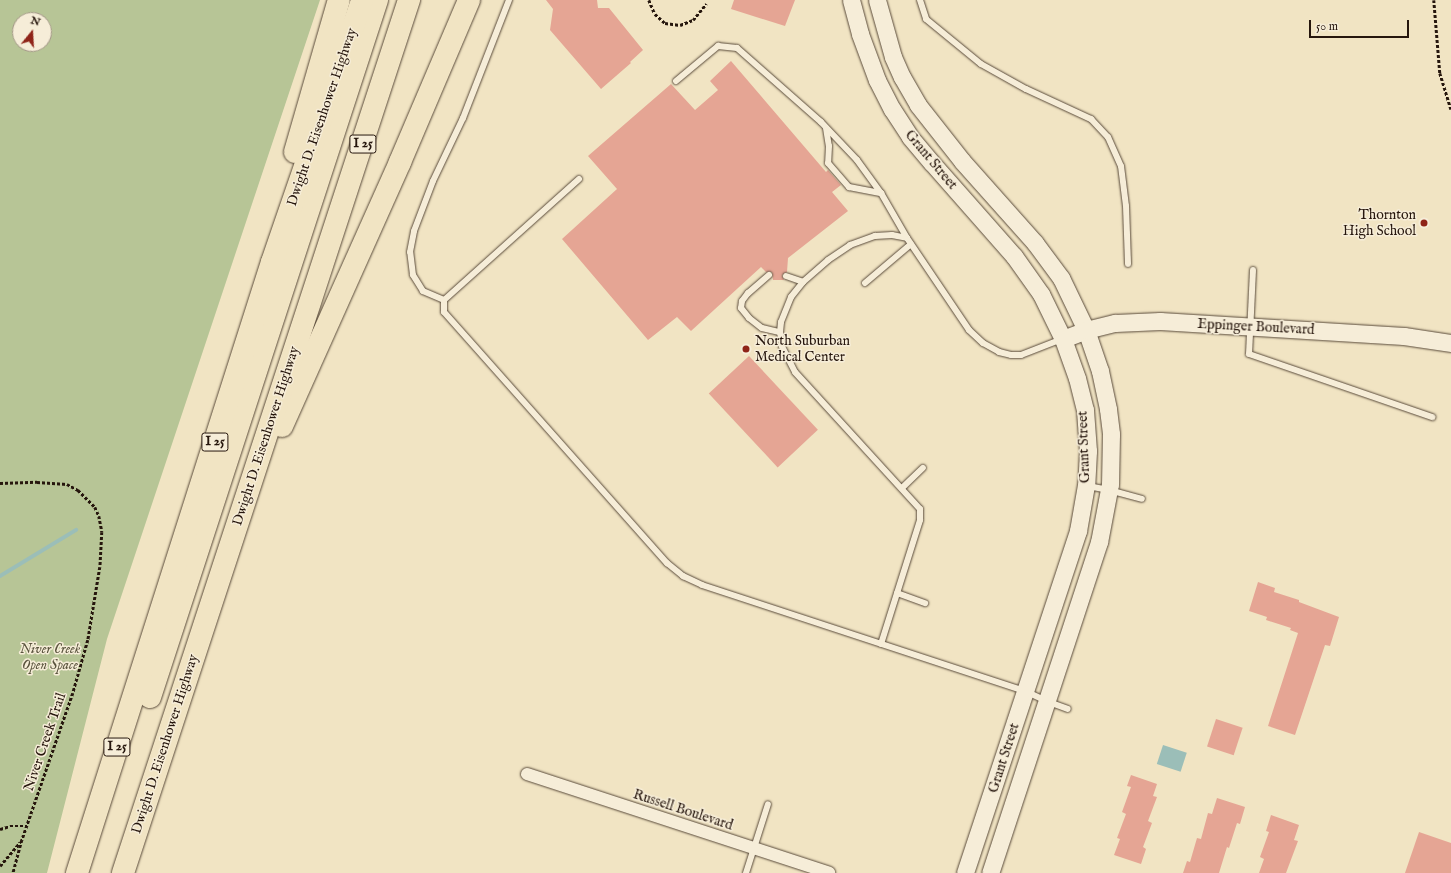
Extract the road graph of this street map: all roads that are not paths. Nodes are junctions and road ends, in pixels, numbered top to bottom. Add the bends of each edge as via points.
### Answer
1 (339, 0) edge
2 (362, 0) edge
3 (378, 0) edge
4 (392, 0) edge
5 (410, 0) edge
6 (469, 0) edge
7 (509, 0) edge
8 (851, 0) edge
9 (877, 0) edge
10 (920, 0) edge
11 (676, 81) dead end
12 (826, 127) junction
13 (579, 179) dead end
14 (881, 193) junction
15 (907, 238) junction
16 (911, 244) junction
17 (272, 262) junction
18 (1128, 264) dead end
19 (1253, 270) dead end
20 (769, 275) dead end
21 (786, 276) dead end
22 (803, 282) junction
23 (865, 283) dead end
24 (316, 289) junction
25 (444, 300) junction
26 (1250, 326) junction
27 (1086, 330) junction
28 (780, 332) junction
29 (1063, 339) junction
30 (1451, 343) edge
31 (1432, 417) dead end
32 (923, 468) dead end
33 (1086, 485) junction
34 (902, 488) junction
35 (1109, 490) junction
36 (1142, 499) dead end
37 (224, 565) junction
38 (897, 593) junction
39 (925, 603) dead end
40 (881, 644) junction
41 (1026, 691) junction
42 (1046, 701) junction
43 (1068, 709) dead end
44 (527, 774) dead end
45 (768, 804) dead end
46 (754, 848) junction
47 (77, 873) edge
48 (92, 873) edge
49 (123, 873) edge
50 (746, 873) edge
51 (828, 873) edge
52 (965, 873) edge
53 (990, 873) edge

1 - 17 highway via 274,223
2 - 17 highway, Dwight D. Eisenhower Highway / I 25
3 - 48 highway
4 - 24 highway via 335,192
5 - 24 highway, Dwight D. Eisenhower Highway / I 25
6 - 37 highway via 394,176 316,347
7 - 25 lane via 463,118 433,181 414,231 410,252 413,275 423,291
8 - 29 street, Grant Street via 876,80 892,109 932,164 1014,256 1041,294
9 - 27 street, Grant Street via 893,56 918,105 962,161 1048,261 1069,294
10 - 18 lane via 926,19 981,64 1026,89 1091,119 1108,137 1121,166 1126,206
11 - 12 lane via 718,46 736,48
12 - 14 lane via 857,160
12 - 14 lane via 828,163 849,187
13 - 25 lane
14 - 15 lane
15 - 16 lane
15 - 22 lane via 892,235 875,236 850,245
16 - 23 lane
16 - 29 lane via 969,330 983,343 999,352 1021,355
17 - 47 highway, Dwight D. Eisenhower Highway / I 25
19 - 26 lane
20 - 28 lane via 748,293 742,301 741,308 748,318 762,328
21 - 22 lane
22 - 28 lane via 788,302
24 - 37 highway, Dwight D. Eisenhower Highway / I 25 via 266,432
25 - 40 lane via 444,312 668,563 683,576 702,585
26 - 27 street, Eppinger Boulevard via 1133,321
26 - 30 street, Eppinger Boulevard via 1404,336
26 - 31 lane via 1249,354
27 - 29 street, Eppinger Boulevard
27 - 35 street, Grant Street via 1100,371 1108,409 1111,434
28 - 34 lane via 782,346 796,372
29 - 33 street, Grant Street via 1085,410 1088,451
32 - 34 lane
33 - 35 lane
33 - 41 street, Grant Street via 1071,555
34 - 38 lane via 920,509 920,520
35 - 36 lane
35 - 42 street, Grant Street via 1099,542
37 - 49 highway, Dwight D. Eisenhower Highway / I 25
38 - 39 lane
38 - 40 lane
40 - 41 lane
41 - 42 lane
41 - 52 street, Grant Street
42 - 43 lane
42 - 53 street, Grant Street
44 - 46 street, Russell Boulevard
45 - 46 lane
46 - 50 lane
46 - 51 street, Russell Boulevard

